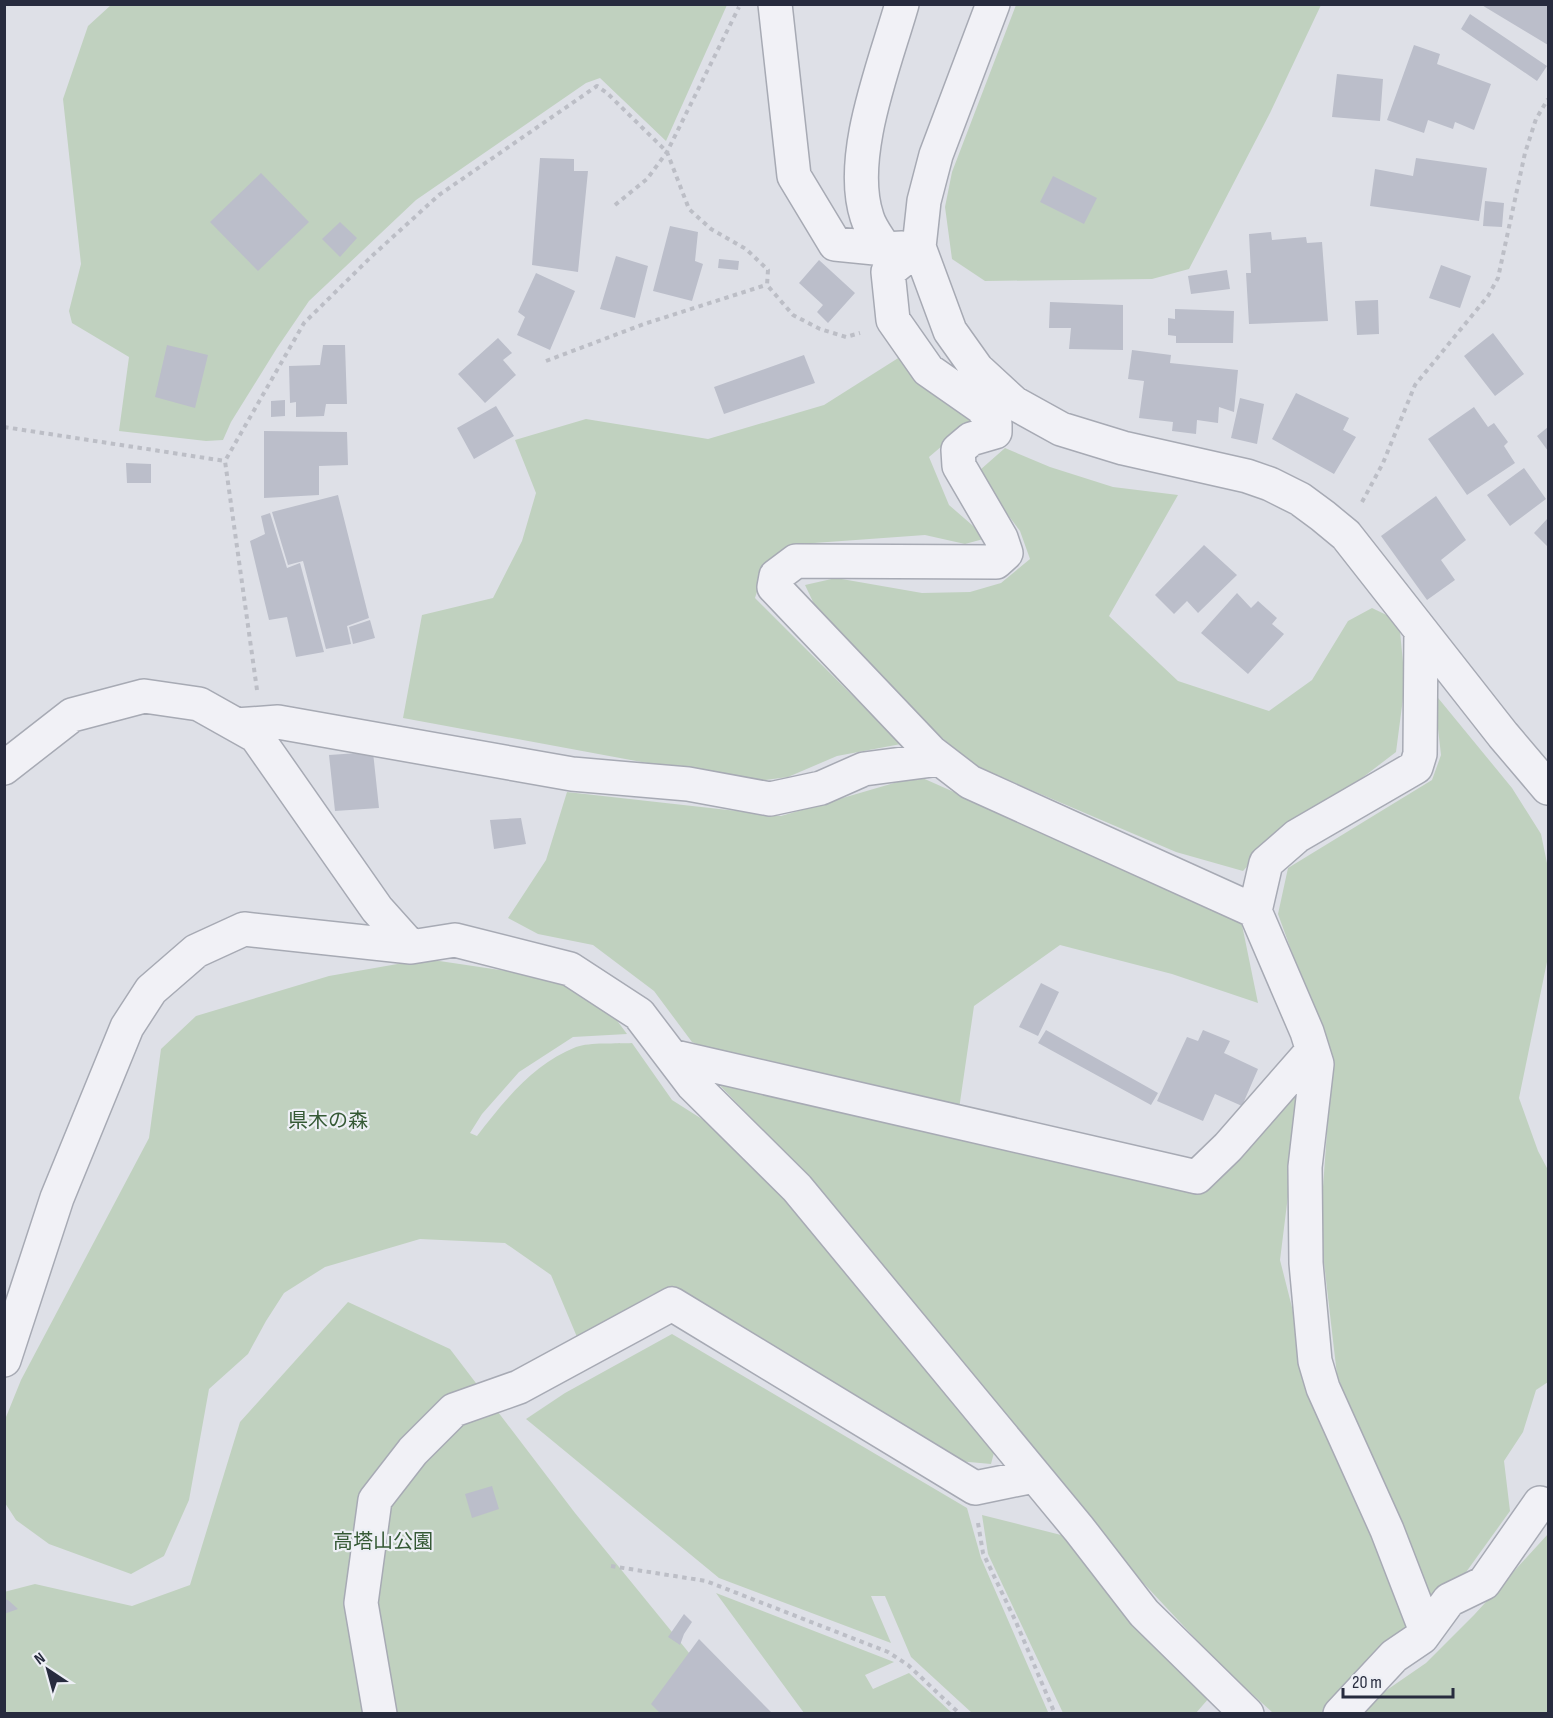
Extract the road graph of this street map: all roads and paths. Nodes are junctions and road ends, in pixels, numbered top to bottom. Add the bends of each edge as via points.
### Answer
1 (740, 4) edge
2 (775, 4) edge
3 (902, 4) edge
4 (993, 4) edge
5 (1548, 99) edge
6 (667, 152) junction
7 (615, 205) dead end
8 (919, 247) junction
9 (885, 249) junction
10 (766, 285) junction
11 (897, 325) junction
12 (546, 361) dead end
13 (4, 427) edge
14 (225, 460) junction
15 (1346, 535) junction
16 (1421, 632) junction
17 (249, 724) junction
18 (940, 759) junction
19 (4, 768) edge
20 (1548, 788) edge
21 (1255, 911) junction
22 (411, 947) junction
23 (1312, 1051) junction
24 (671, 1056) junction
25 (4, 1360) edge
26 (1034, 1476) junction
27 (1536, 1500) edge
28 (976, 1514) dead end
29 (611, 1566) dead end
30 (1426, 1631) junction
31 (380, 1713) edge
32 (960, 1713) edge
33 (1055, 1713) edge
34 (1247, 1713) edge
35 (1340, 1713) edge

1 - 6 path
2 - 9 street via 794,176 835,244
3 - 9 street via 865,132 860,177 867,217
4 - 8 street via 936,155 924,201
5 - 15 path via 1536,119 1525,153 1498,278 1488,296 1415,385 1383,463
6 - 7 path via 648,179
6 - 10 path via 689,209 711,229 746,249 768,270
6 - 14 path via 597,86 439,195 304,323
8 - 9 street
8 - 11 street via 888,272 893,321
8 - 15 street via 950,332 977,369 1014,403 1061,429 1270,484 1300,499
10 - 11 path via 793,315 846,337
10 - 12 path
11 - 18 street via 928,370 981,407 995,424 995,432 970,439 958,450 959,466 1006,553 996,562 796,561 776,576 774,587
13 - 14 path
14 - 17 path
15 - 16 street
16 - 20 street
16 - 21 street via 1420,754 1416,767 1297,836 1266,863
17 - 18 street via 278,722 572,774 687,784 770,798 821,788 864,769
17 - 19 street via 198,704 144,696 72,715
17 - 22 street via 376,909
18 - 21 street via 970,782
21 - 23 street
22 - 24 street via 455,940 570,969 639,1014
22 - 25 street via 244,929 196,951 151,990 127,1027 62,1187
23 - 24 street via 1197,1178
23 - 30 street via 1317,1064 1305,1167 1305,1218 1315,1361
24 - 26 street via 693,1085 797,1188
26 - 31 street via 975,1488 672,1305 519,1387 454,1410 413,1451 375,1500 361,1603
26 - 34 street via 1144,1613
27 - 30 street via 1485,1583 1449,1600
28 - 33 path via 983,1553
29 - 32 path via 706,1581 888,1652 908,1665
30 - 35 street via 1394,1656

